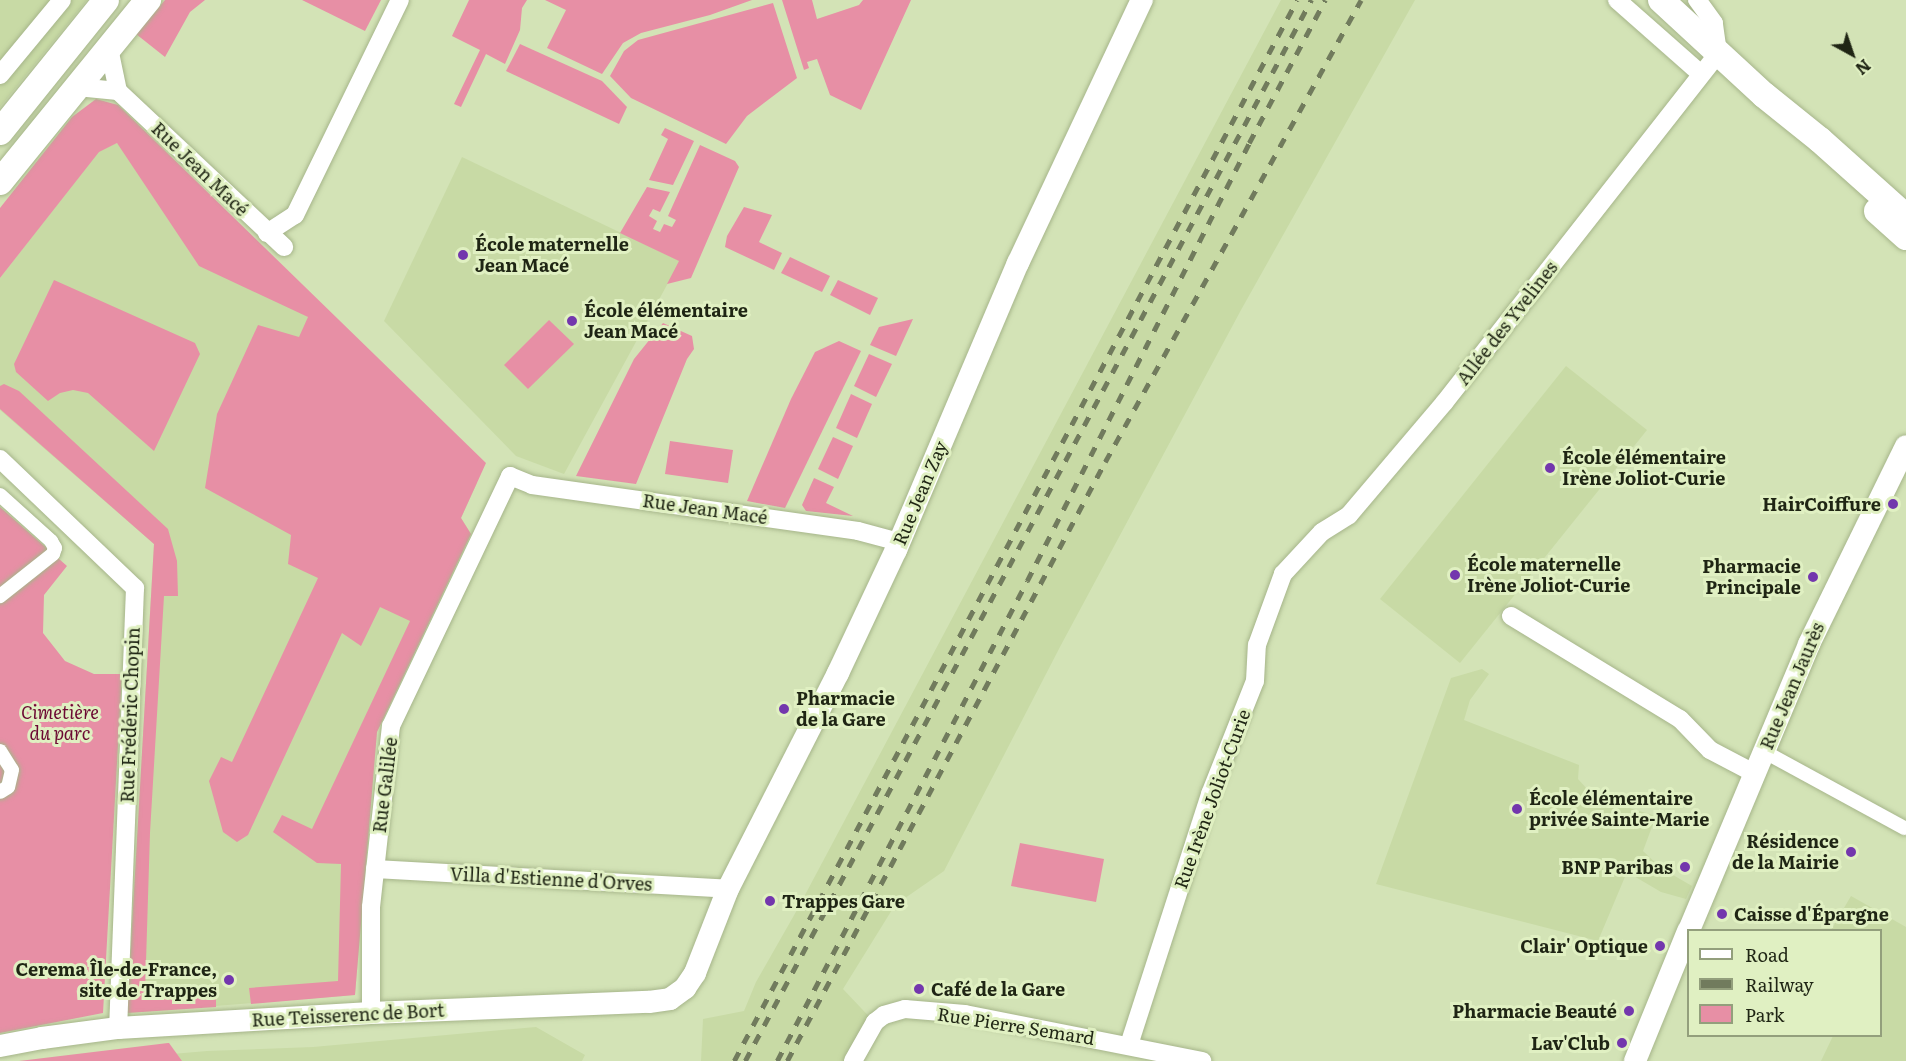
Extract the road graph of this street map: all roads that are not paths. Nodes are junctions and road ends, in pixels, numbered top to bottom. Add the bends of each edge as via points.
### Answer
1 (62, 0) edge
2 (106, 0) edge
3 (148, 0) edge
4 (400, 0) edge
5 (1142, 0) edge
6 (1617, 0) edge
7 (1661, 0) edge
8 (1697, 0) edge
9 (1711, 46) junction
10 (109, 48) junction
11 (1701, 74) junction
12 (0, 75) edge
13 (76, 87) junction
14 (118, 91) junction
15 (1764, 95) junction
16 (0, 132) edge
17 (0, 182) edge
18 (1906, 217) edge
19 (267, 233) junction
20 (1906, 237) edge
21 (284, 247) dead end
22 (1906, 446) edge
23 (0, 459) edge
24 (510, 476) joint
25 (0, 495) edge
26 (899, 542) junction
27 (1296, 557) joint
28 (0, 596) edge
29 (1510, 616) dead end
30 (1763, 751) junction
31 (0, 752) edge
32 (1754, 773) junction
33 (0, 792) edge
34 (1904, 828) dead end
35 (375, 869) junction
36 (728, 889) junction
37 (1690, 929) edge
38 (1687, 936) edge
39 (690, 982) joint
40 (371, 1013) junction
41 (118, 1028) junction
42 (1129, 1045) junction
43 (0, 1046) edge
44 (853, 1061) edge
45 (1202, 1061) edge
46 (1635, 1061) edge

1 - 12 street
2 - 16 main road
3 - 10 main road
4 - 19 street via 295,215
5 - 26 street, Rue Jean Zay via 1018,263
6 - 11 street
7 - 9 main road
8 - 9 street via 1714,23
9 - 11 street, Allée des Yvelines
9 - 15 main road
10 - 13 main road
10 - 14 street
11 - 27 street, Allée des Yvelines via 1444,403 1349,515 1322,532
13 - 14 street
13 - 17 main road
14 - 19 street, Rue Jean Macé
15 - 18 main road
15 - 20 main road via 1818,157
19 - 21 street, Rue Jean Macé
22 - 30 street, Rue Jean Jaurès via 1809,644
23 - 41 street, Rue Frédéric Chopin via 135,588
24 - 26 street, Rue Jean Macé via 532,485 858,531
24 - 35 street, Rue Galilée via 391,726
25 - 28 street via 55,548 53,554
26 - 36 street, Rue Jean Zay via 838,673
27 - 42 street, Rue Irène Joliot-Curie via 1283,573 1257,645 1255,681 1210,794
29 - 32 street via 1680,718 1710,750
30 - 32 street, Rue Jean Jaurès
30 - 34 street
31 - 33 street via 12,770 8,787
32 - 37 street, Rue Jean Jaurès
35 - 36 street, Villa d'Estienne d'Orves
35 - 40 street, Rue Galilée
36 - 39 street, Rue Jean Zay
38 - 46 street, Rue Jean Jaurès
39 - 40 street, Rue Teisserenc de Bort via 675,997 649,1002
40 - 41 street, Rue Teisserenc de Bort
41 - 43 street, Rue Teisserenc de Bort
42 - 44 street, Rue Pierre Semard via 965,1014 905,1009 875,1022
42 - 45 street, Rue Pierre Semard

